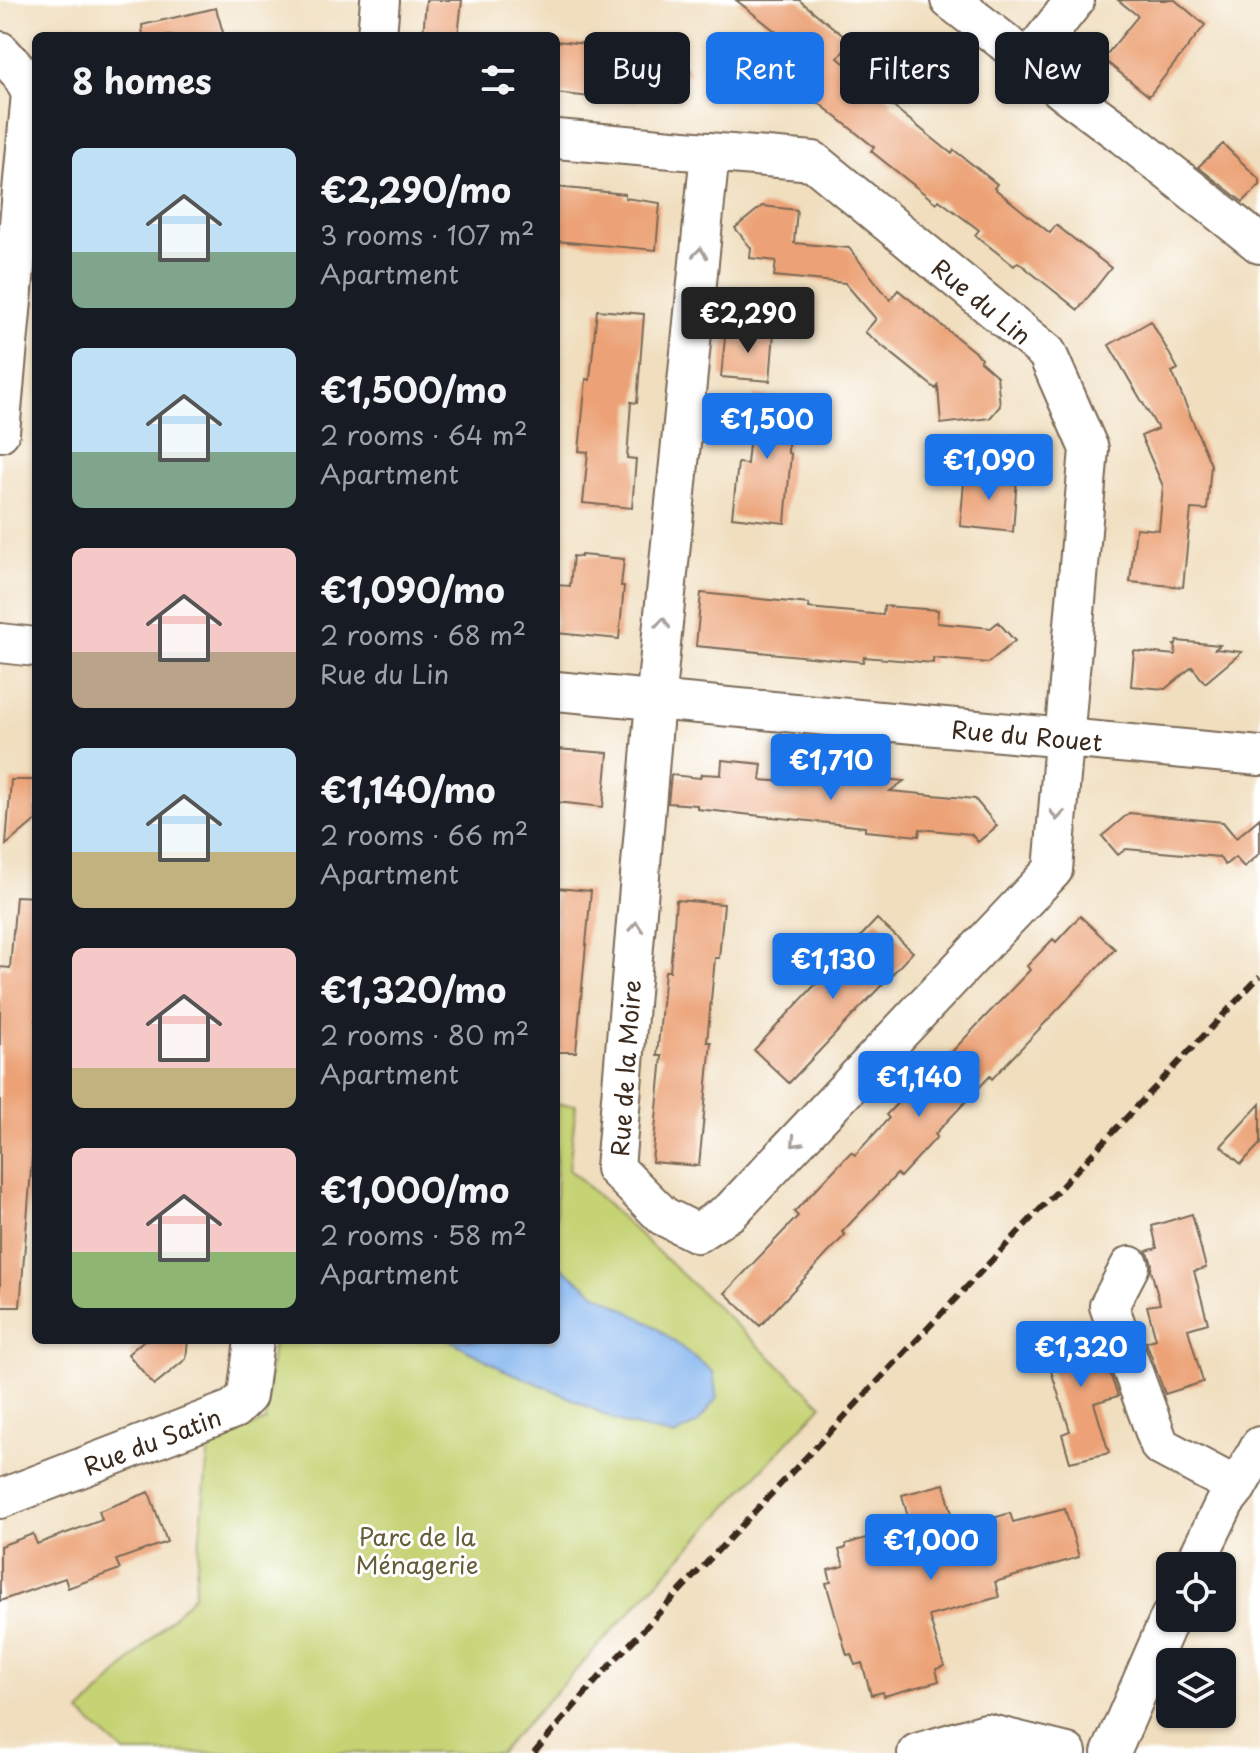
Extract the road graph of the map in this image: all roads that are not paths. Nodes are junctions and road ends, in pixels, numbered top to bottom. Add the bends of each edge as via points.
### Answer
1 (380, 0) edge
2 (950, 0) edge
3 (1075, 0) edge
4 (377, 32) edge
5 (1050, 32) edge
6 (995, 36) edge
7 (0, 51) edge
8 (1081, 104) edge
9 (560, 139) edge
10 (710, 152) junction
11 (1260, 244) edge
12 (0, 432) edge
13 (0, 643) edge
14 (32, 647) edge
15 (560, 691) edge
16 (656, 701) junction
17 (1064, 738) junction
18 (1260, 756) edge
19 (1130, 1266) dead end
20 (254, 1344) edge
21 (1260, 1446) edge
22 (1237, 1487) junction
23 (0, 1499) edge
24 (1201, 1552) edge
25 (1163, 1632) edge
26 (917, 1753) edge
27 (1067, 1753) edge
28 (1111, 1753) edge

1 - 4 street
2 - 6 street
3 - 5 street
7 - 12 street via 31,93
8 - 11 street
9 - 10 street, Rue du Lin
16 -> 10 street
10 - 17 street, Rue du Lin via 813,161 1047,353 1089,449
13 - 14 street
15 - 16 street, Rue du Rouet
16 - 17 street, Rue du Rouet
17 -> 16 street, Rue de la Moire via 1053,870 731,1211 697,1233 663,1216 615,1168
17 - 18 street, Rue du Rouet
19 - 22 street via 1109,1306 1160,1446
20 - 23 street, Rue du Satin via 247,1396 234,1409
21 - 22 street
22 - 24 street
25 - 28 street
26 - 27 street via 986,1733

